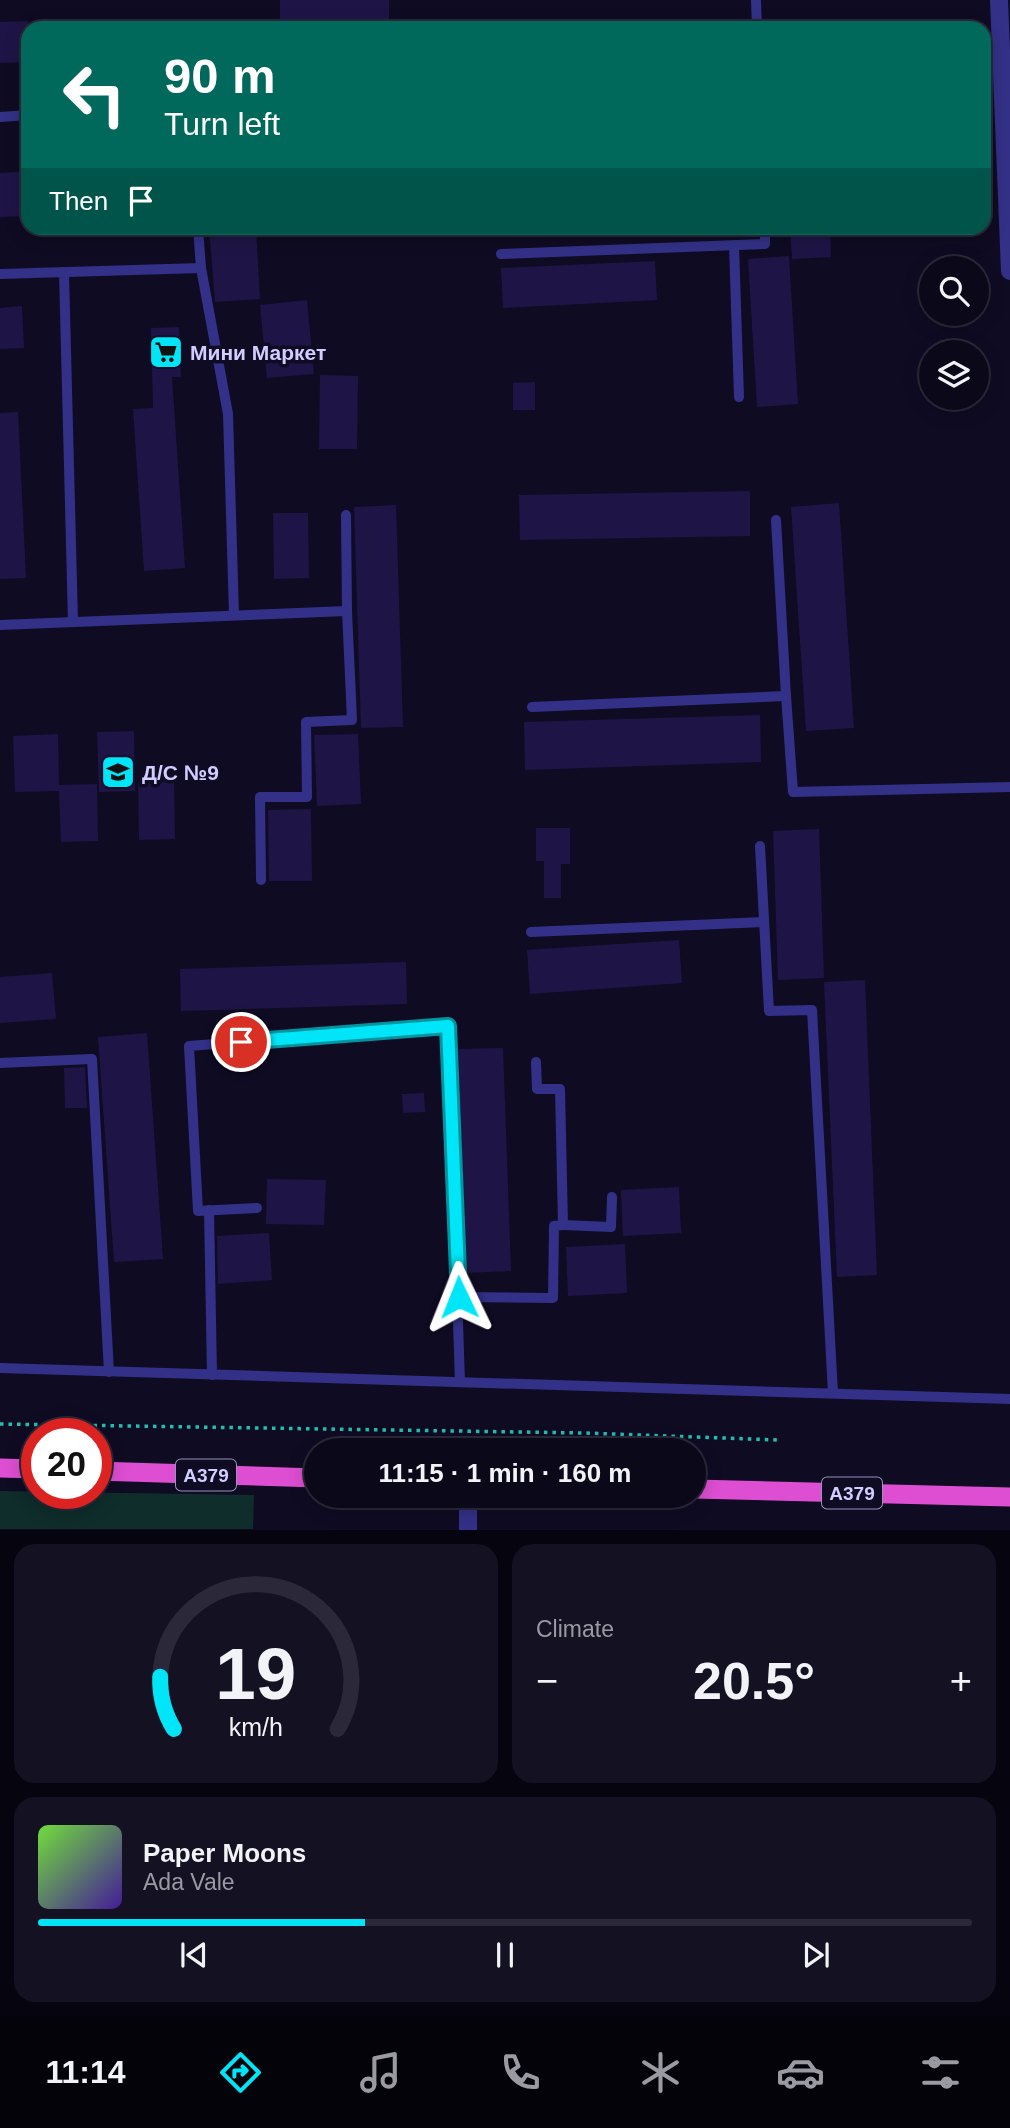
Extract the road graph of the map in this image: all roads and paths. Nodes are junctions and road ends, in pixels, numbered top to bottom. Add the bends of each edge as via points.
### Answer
1 (756, 0) edge
2 (999, 0) edge
3 (757, 21) edge
4 (21, 116) edge
5 (0, 117) edge
6 (199, 235) edge
7 (765, 235) edge
8 (734, 245) junction
9 (501, 254) dead end
10 (201, 268) junction
11 (1010, 271) edge
12 (64, 272) junction
13 (0, 274) edge
14 (739, 397) dead end
15 (346, 514) dead end
16 (776, 520) dead end
17 (347, 611) junction
18 (234, 615) junction
19 (73, 622) junction
20 (0, 625) edge
21 (786, 696) junction
22 (532, 706) dead end
23 (1010, 787) edge
24 (760, 846) dead end
25 (261, 880) dead end
26 (764, 922) junction
27 (531, 932) dead end
28 (536, 1062) dead end
29 (0, 1063) edge
30 (612, 1197) dead end
31 (257, 1209) dead end
32 (209, 1210) junction
33 (563, 1225) junction
34 (459, 1297) junction
35 (0, 1368) edge
36 (109, 1371) junction
37 (212, 1375) junction
38 (460, 1382) junction
39 (833, 1393) junction
40 (1010, 1399) edge
41 (0, 1424) edge
42 (778, 1440) dead end
43 (0, 1468) edge
44 (21, 1469) edge
45 (112, 1472) edge
46 (304, 1478) edge
47 (706, 1489) edge
48 (1010, 1497) edge
49 (468, 1508) edge
50 (468, 1530) edge

1 - 3 lane
2 - 11 street
4 - 5 lane
6 - 10 lane
7 - 8 lane via 765,244
8 - 9 lane
8 - 14 lane
10 - 12 lane
10 - 18 lane via 228,414
12 - 13 lane
12 - 19 lane
15 - 17 lane
16 - 21 lane
17 - 18 lane
17 - 25 lane via 352,720 306,722 307,797 260,797
18 - 19 lane
19 - 20 lane
21 - 22 lane
21 - 23 lane via 793,792
24 - 26 lane
26 - 27 lane
26 - 39 lane via 769,1012 812,1010
28 - 33 lane via 537,1088 560,1089
29 - 36 lane via 92,1059
30 - 33 lane via 611,1227
31 - 32 lane
32 - 34 lane via 198,1211 189,1046 448,1026
32 - 37 lane
33 - 34 lane via 554,1226 553,1297
34 - 38 lane
35 - 36 lane
36 - 37 lane
37 - 38 lane
38 - 39 lane
39 - 40 lane
41 - 42 path
43 - 44 highway
45 - 46 highway, A379
47 - 48 highway, A379
49 - 50 street

